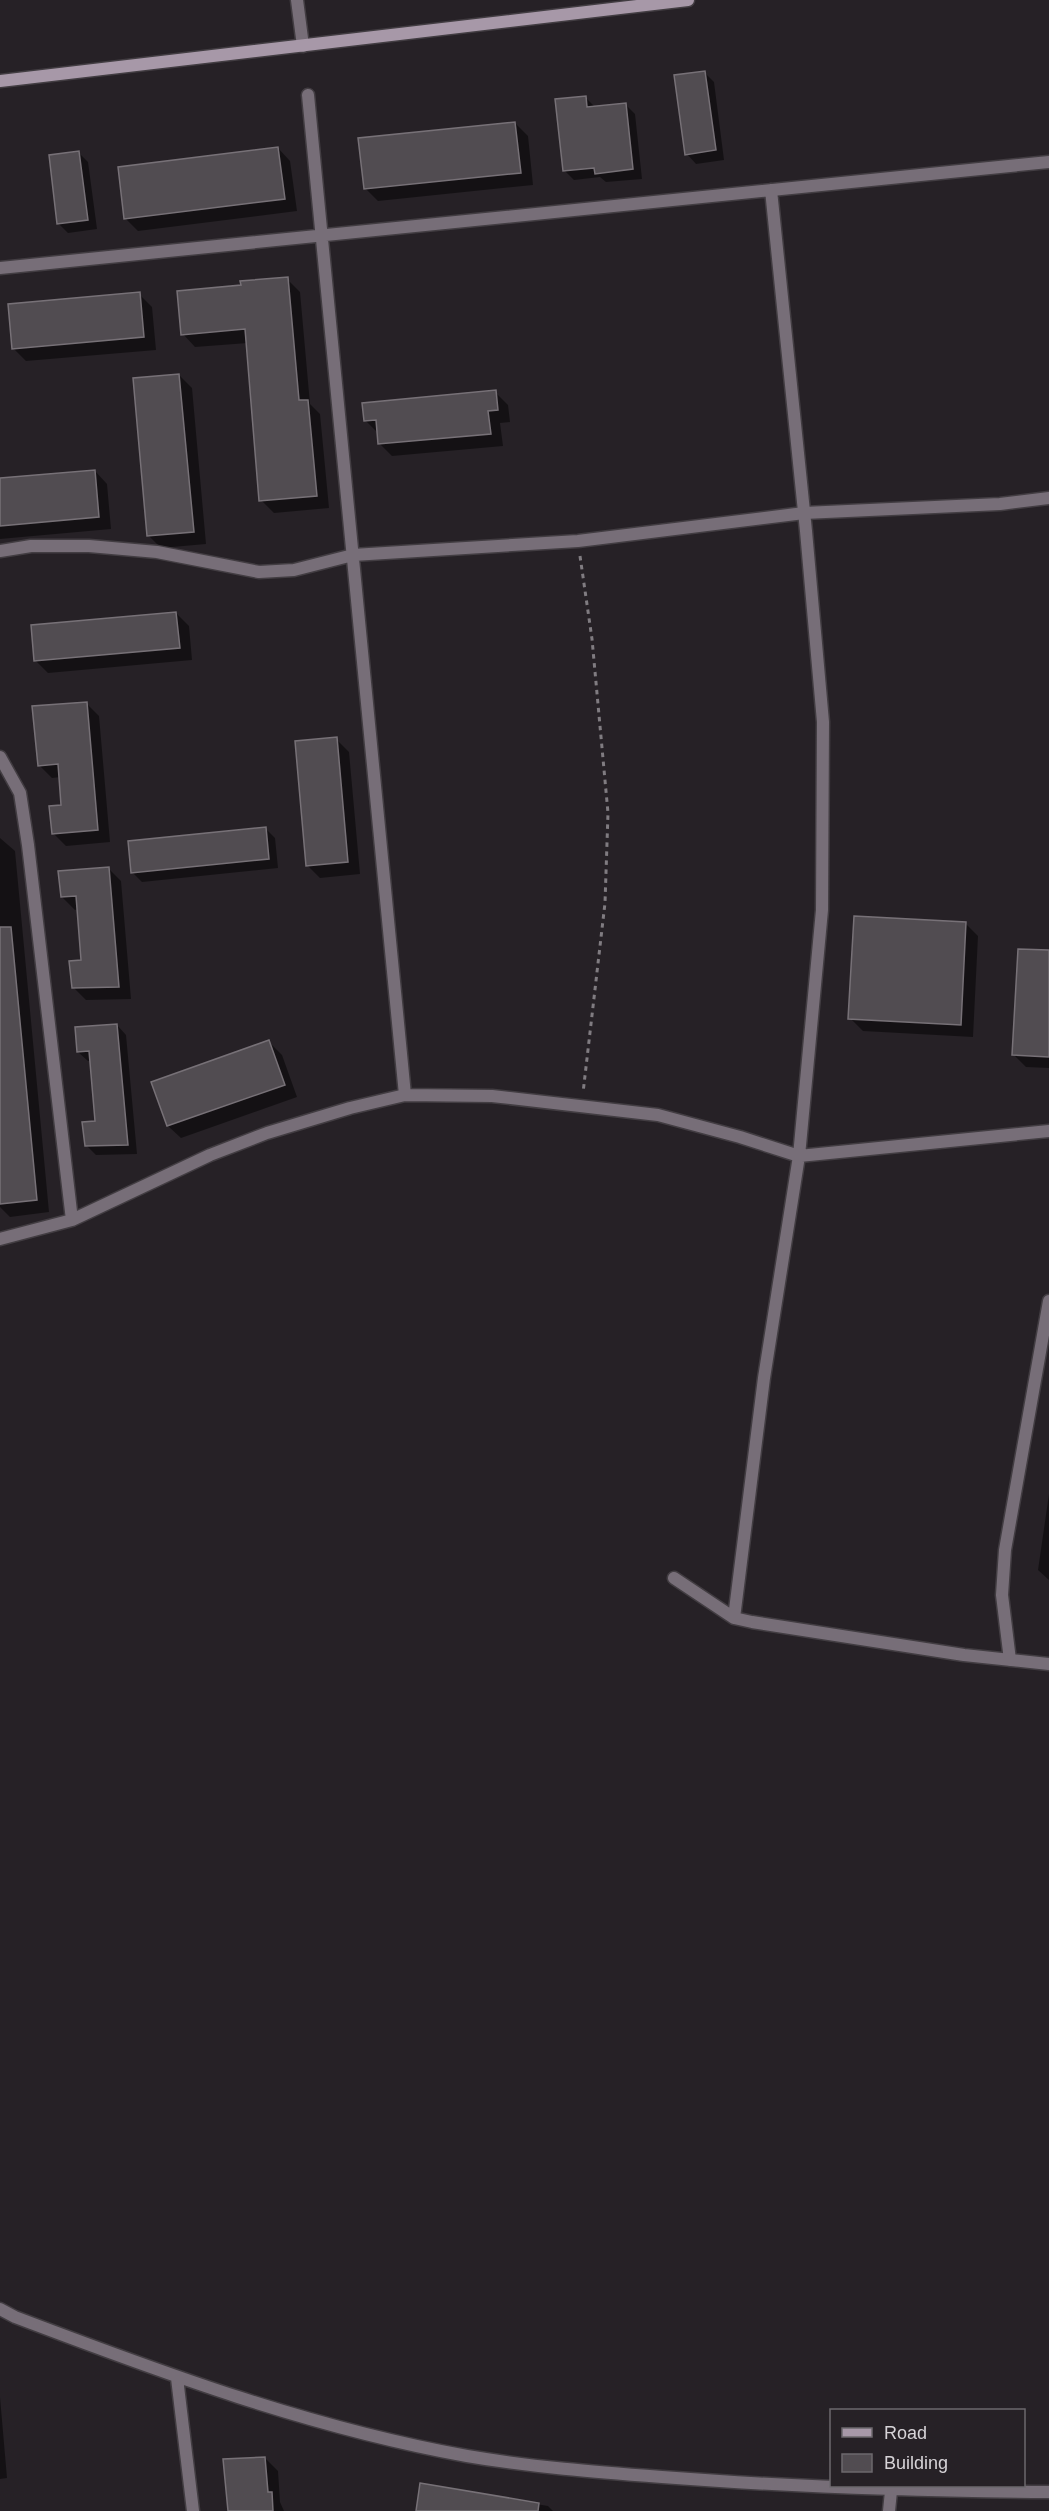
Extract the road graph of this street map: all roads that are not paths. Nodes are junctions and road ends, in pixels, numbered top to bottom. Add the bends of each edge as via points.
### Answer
1 (297, 0) edge
2 (688, 0) edge
3 (303, 46) junction
4 (0, 81) edge
5 (308, 95) dead end
6 (1049, 162) edge
7 (771, 190) junction
8 (322, 236) junction
9 (0, 268) edge
10 (1049, 498) edge
11 (804, 513) junction
12 (0, 551) edge
13 (353, 555) junction
14 (0, 757) edge
15 (405, 1095) junction
16 (1049, 1131) edge
17 (799, 1156) junction
18 (72, 1220) junction
19 (0, 1239) edge
20 (1049, 1301) edge
21 (674, 1578) dead end
22 (734, 1618) junction
23 (1010, 1660) junction
24 (1049, 1664) edge
25 (0, 2309) edge
26 (177, 2378) junction
27 (830, 2487) edge
28 (832, 2487) edge
29 (891, 2491) junction
30 (1049, 2492) edge
31 (193, 2511) edge
32 (890, 2511) edge

1 - 3 street
2 - 3 main road
3 - 4 main road
5 - 8 street
6 - 7 street
7 - 8 street
7 - 11 street
8 - 9 street
8 - 13 street
10 - 11 street
11 - 13 street via 578,540
11 - 17 street via 823,722 822,910
12 - 13 street via 31,546 100,547 157,552 260,572 294,570
13 - 15 street
14 - 18 street via 20,793
15 - 17 street via 492,1096 658,1115
15 - 18 street via 248,1140
16 - 17 street
17 - 22 street via 764,1378
18 - 19 street
20 - 23 street via 1005,1550 1002,1595
21 - 22 street
22 - 23 street
23 - 24 street
25 - 26 street
26 - 27 street via 363,2434 464,2455 538,2467
26 - 31 street
28 - 29 street
29 - 30 street
29 - 32 street

